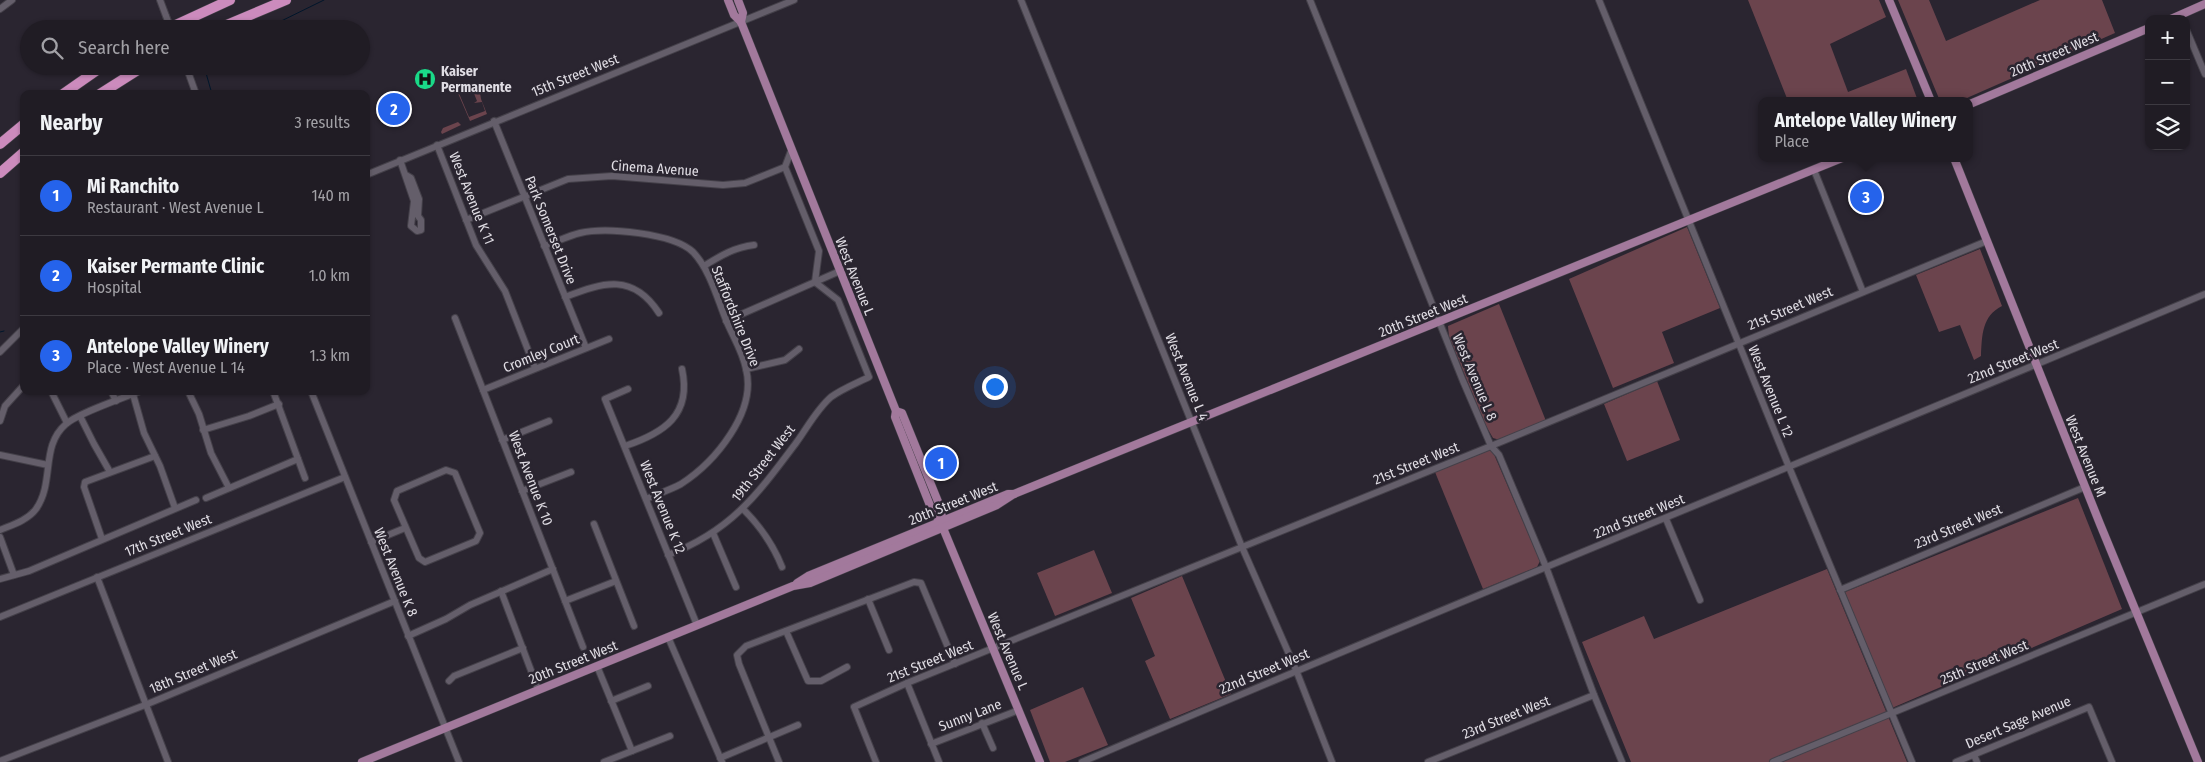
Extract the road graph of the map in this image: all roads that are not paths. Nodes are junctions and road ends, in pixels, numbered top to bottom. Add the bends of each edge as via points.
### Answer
1 (12, 0) edge
2 (160, 0) edge
3 (230, 0) edge
4 (286, 0) edge
5 (728, 0) edge
6 (738, 0) edge
7 (794, 0) edge
8 (1021, 0) edge
9 (1310, 0) edge
10 (1599, 0) edge
11 (1889, 0) edge
12 (2205, 4) edge
13 (0, 9) edge
14 (2185, 15) edge
15 (167, 20) edge
16 (188, 20) edge
17 (238, 20) edge
18 (741, 22) junction
19 (2145, 30) edge
20 (2190, 38) edge
21 (2205, 74) edge
22 (90, 75) edge
23 (130, 75) edge
24 (189, 75) edge
25 (68, 90) edge
26 (106, 90) edge
27 (195, 90) edge
28 (1928, 97) edge
29 (1973, 103) edge
30 (494, 121) junction
31 (20, 127) edge
32 (0, 144) edge
33 (437, 145) junction
34 (791, 151) junction
35 (20, 156) edge
36 (400, 160) junction
37 (1833, 162) edge
38 (1956, 162) edge
39 (785, 167) junction
40 (1814, 170) junction
41 (0, 173) edge
42 (370, 173) edge
43 (524, 196) junction
44 (415, 216) junction
45 (466, 220) junction
46 (1688, 220) junction
47 (1987, 241) junction
48 (754, 245) dead end
49 (544, 246) junction
50 (704, 266) junction
51 (840, 271) junction
52 (815, 282) junction
53 (1863, 292) junction
54 (2205, 294) edge
55 (565, 297) junction
56 (659, 313) dead end
57 (455, 318) dead end
58 (726, 321) junction
59 (1439, 322) junction
60 (20, 332) edge
61 (609, 339) dead end
62 (1739, 343) junction
63 (586, 348) junction
64 (799, 349) dead end
65 (0, 352) edge
66 (2037, 365) junction
67 (535, 368) junction
68 (682, 369) dead end
69 (746, 369) junction
70 (869, 377) joint
71 (20, 389) edge
72 (628, 389) dead end
73 (483, 390) junction
74 (53, 395) edge
75 (113, 395) edge
76 (131, 395) edge
77 (133, 395) edge
78 (190, 395) edge
79 (275, 395) edge
80 (313, 395) edge
81 (116, 401) junction
82 (279, 404) junction
83 (80, 416) junction
84 (0, 420) edge
85 (550, 421) dead end
86 (1192, 422) junction
87 (67, 423) junction
88 (204, 430) junction
89 (502, 440) junction
90 (625, 446) junction
91 (1491, 446) junction
92 (0, 455) edge
93 (155, 456) junction
94 (298, 459) junction
95 (48, 465) junction
96 (1789, 467) junction
97 (110, 472) junction
98 (571, 472) dead end
99 (344, 477) junction
100 (306, 478) dead end
101 (2086, 487) junction
102 (229, 488) junction
103 (522, 492) junction
104 (206, 498) dead end
105 (646, 499) junction
106 (196, 500) dead end
107 (176, 508) junction
108 (743, 510) junction
109 (1666, 519) junction
110 (594, 524) dead end
111 (942, 524) junction
112 (405, 528) junction
113 (0, 530) edge
114 (713, 533) junction
115 (0, 537) edge
116 (102, 539) junction
117 (370, 542) junction
118 (1242, 547) junction
119 (668, 555) junction
120 (1546, 566) junction
121 (782, 567) dead end
122 (553, 569) junction
123 (14, 575) junction
124 (97, 578) junction
125 (0, 579) edge
126 (616, 581) junction
127 (2205, 584) edge
128 (736, 587) dead end
129 (1840, 590) junction
130 (501, 591) junction
131 (868, 599) junction
132 (1700, 600) dead end
133 (395, 601) junction
134 (565, 601) junction
135 (2136, 612) junction
136 (0, 617) edge
137 (697, 625) junction
138 (634, 626) dead end
139 (786, 631) junction
140 (408, 636) junction
141 (668, 637) junction
142 (583, 647) dead end
143 (522, 648) junction
144 (993, 648) junction
145 (889, 650) dead end
146 (955, 664) junction
147 (596, 666) junction
148 (847, 667) dead end
149 (1296, 670) junction
150 (449, 681) dead end
151 (907, 683) junction
152 (648, 686) dead end
153 (538, 689) junction
154 (1594, 695) junction
155 (612, 702) junction
156 (146, 705) junction
157 (1019, 710) junction
158 (1892, 714) junction
159 (982, 724) junction
160 (798, 725) dead end
161 (445, 728) junction
162 (670, 736) dead end
163 (769, 736) junction
164 (931, 744) junction
165 (993, 748) dead end
166 (632, 751) junction
167 (1974, 755) junction
168 (721, 760) edge
169 (0, 762) edge
170 (168, 762) edge
171 (362, 762) edge
172 (460, 762) edge
173 (604, 762) edge
174 (779, 762) edge
175 (876, 762) edge
176 (939, 762) edge
177 (1040, 762) edge
178 (1082, 762) edge
179 (1332, 762) edge
180 (1428, 762) edge
181 (1622, 762) edge
182 (1773, 762) edge
183 (1912, 762) edge
184 (1956, 762) edge
185 (1977, 762) edge
186 (2112, 762) edge
187 (2198, 762) edge

1 - 13 street
2 - 15 street, bridge
3 - 16 highway
4 - 17 highway
5 - 18 main road, West Avenue L via 734,16
6 - 18 main road, West Avenue L via 743,13
7 - 18 street, 15th Street West
8 - 86 street, West Avenue L 4
9 - 59 street, West Avenue L 8
10 - 46 street, West Avenue L 12
11 - 28 main road
12 - 14 main road
18 - 30 street, 15th Street West
18 - 34 main road, West Avenue L
19 - 29 main road, 20th Street West
20 - 21 street
22 - 25 highway
23 - 26 highway
24 - 27 street
30 - 33 street, 15th Street West
30 - 43 street, Park Somerset Drive
31 - 32 highway
33 - 36 street, 15th Street West
33 - 45 street, West Avenue K 11
34 - 39 street
34 - 51 main road, West Avenue L
35 - 41 highway
36 - 42 street, 15th Street West
36 - 44 street via 414,201
37 - 40 main road, 20th Street West
38 - 47 main road, West Avenue M
39 - 43 street, Cinema Avenue via 745,183 723,185 588,176
39 - 52 street, West Avenue L via 820,251
40 - 46 main road, 20th Street West
40 - 53 street
43 - 45 street, Cinema Avenue
43 - 49 street, Park Somerset Drive
44 - 44 street via 411,226 419,230 421,220
45 - 67 street, West Avenue K 11 via 476,244 505,291
46 - 59 main road, 20th Street West
46 - 62 street, West Avenue L 12
47 - 53 street, 21st Street West
47 - 66 main road, West Avenue M
48 - 50 street via 743,246
49 - 50 street, Staffordshire Drive via 580,233 631,232 680,243
49 - 55 street, Park Somerset Drive
50 - 58 street, Staffordshire Drive
51 - 52 street
51 - 111 main road, West Avenue L via 933,513
52 - 58 street
52 - 70 street, West Avenue L via 838,300
53 - 62 street, 21st Street West
54 - 66 street, 22nd Street West
55 - 56 street via 596,285 618,284 642,293
55 - 63 street, Park Somerset Drive
57 - 73 street, West Avenue K 10
58 - 69 street, Staffordshire Drive
59 - 86 main road, 20th Street West
59 - 91 street, West Avenue L 8
60 - 65 street
61 - 63 street, Cromley Court
62 - 91 street, 21st Street West
62 - 96 street, West Avenue L 12
63 - 67 street, Cromley Court
64 - 69 street via 785,360
66 - 96 street, 22nd Street West
66 - 101 main road, West Avenue M
67 - 73 street, Cromley Court
68 - 90 street via 686,386 678,412 662,430
69 - 105 street, Staffordshire Drive via 748,397 722,447 700,470 679,485
70 - 108 street, 19th Street West via 826,403
71 - 84 street via 5,406
72 - 90 street, West Avenue K 12 via 606,399
73 - 89 street, West Avenue K 10
74 - 87 street
75 - 81 street
76 - 81 street
77 - 93 street via 144,433
78 - 88 street
79 - 82 street
80 - 99 street, West Avenue K 8
81 - 83 street
82 - 88 street
82 - 94 street
83 - 87 street
83 - 97 street
85 - 89 street
86 - 111 main road, 20th Street West via 1014,494 997,505
86 - 118 street, West Avenue L 4
87 - 95 street via 57,434
88 - 102 street via 211,453
89 - 103 street, West Avenue K 10
90 - 105 street, West Avenue K 12
91 - 118 street, 21st Street West
91 - 120 street, West Avenue L 8 via 1499,455
92 - 95 street
93 - 97 street
93 - 107 street
94 - 100 street
94 - 102 street
95 - 113 street via 45,492 35,510
96 - 109 street, 22nd Street West
96 - 129 street, West Avenue L 12
97 - 116 street via 89,479 84,487
98 - 103 street
99 - 117 street, West Avenue K 8
99 - 124 street, 17th Street West
101 - 129 street, 23rd Street West
101 - 135 main road, West Avenue M
102 - 104 street
103 - 122 street, West Avenue K 10
105 - 119 street, West Avenue K 12
106 - 107 street
107 - 116 street
108 - 114 street, 19th Street West
108 - 121 street via 765,532
109 - 120 street, 22nd Street West
109 - 132 street
110 - 126 street
111 - 137 main road, 20th Street West via 810,583 793,586
111 - 144 main road, West Avenue L
112 - 112 street via 425,562 476,541 480,533 455,473 446,470 394,495
112 - 117 street
114 - 119 street, 19th Street West
114 - 128 street
115 - 123 street
116 - 123 street
117 - 133 street, West Avenue K 8
118 - 144 street, 21st Street West
118 - 149 street, West Avenue L 4
119 - 137 street, West Avenue K 12
120 - 149 street, 22nd Street West
120 - 154 street, West Avenue L 8
122 - 130 street
122 - 134 street, West Avenue K 10
123 - 125 street
124 - 136 street, 17th Street West
124 - 156 street
126 - 134 street
126 - 138 street
127 - 135 street, 25th Street West
129 - 158 street, West Avenue L 12
130 - 140 street
130 - 143 street
131 - 139 street
131 - 145 street
131 - 146 street via 914,582 921,583
133 - 140 street, West Avenue K 8
133 - 156 street, 18th Street West
134 - 142 street, West Avenue K 10
135 - 158 street, 25th Street West
135 - 187 main road, West Avenue M
137 - 141 main road, 20th Street West
139 - 148 street via 808,681 820,681
139 - 163 street via 746,646 737,655
140 - 161 street, West Avenue K 8
141 - 147 main road, 20th Street West
141 - 168 street
143 - 150 street
143 - 153 street
144 - 146 street, 21st Street West
144 - 157 main road, West Avenue L
146 - 151 street, 21st Street West
147 - 153 main road, 20th Street West
147 - 155 street
149 - 178 street, 22nd Street West
149 - 179 street, West Avenue L 4
151 - 164 street
151 - 175 street, 21st Street West via 854,707
152 - 155 street
153 - 161 main road, 20th Street West
154 - 180 street, 23rd Street West
154 - 181 street, West Avenue L 8
155 - 166 street
156 - 169 street, 18th Street West
156 - 170 street
157 - 159 street, Sunny Lane
157 - 177 main road, West Avenue L
158 - 182 street, 25th Street West
158 - 183 street, West Avenue L 12
159 - 164 street, Sunny Lane
159 - 165 street
160 - 163 street
161 - 171 main road, 20th Street West
161 - 172 street, West Avenue K 8
162 - 166 street
163 - 168 street
163 - 174 street
164 - 176 street
166 - 173 street
167 - 184 street, Desert Sage Avenue
167 - 185 street
167 - 186 street, Desert Sage Avenue via 2089,707

